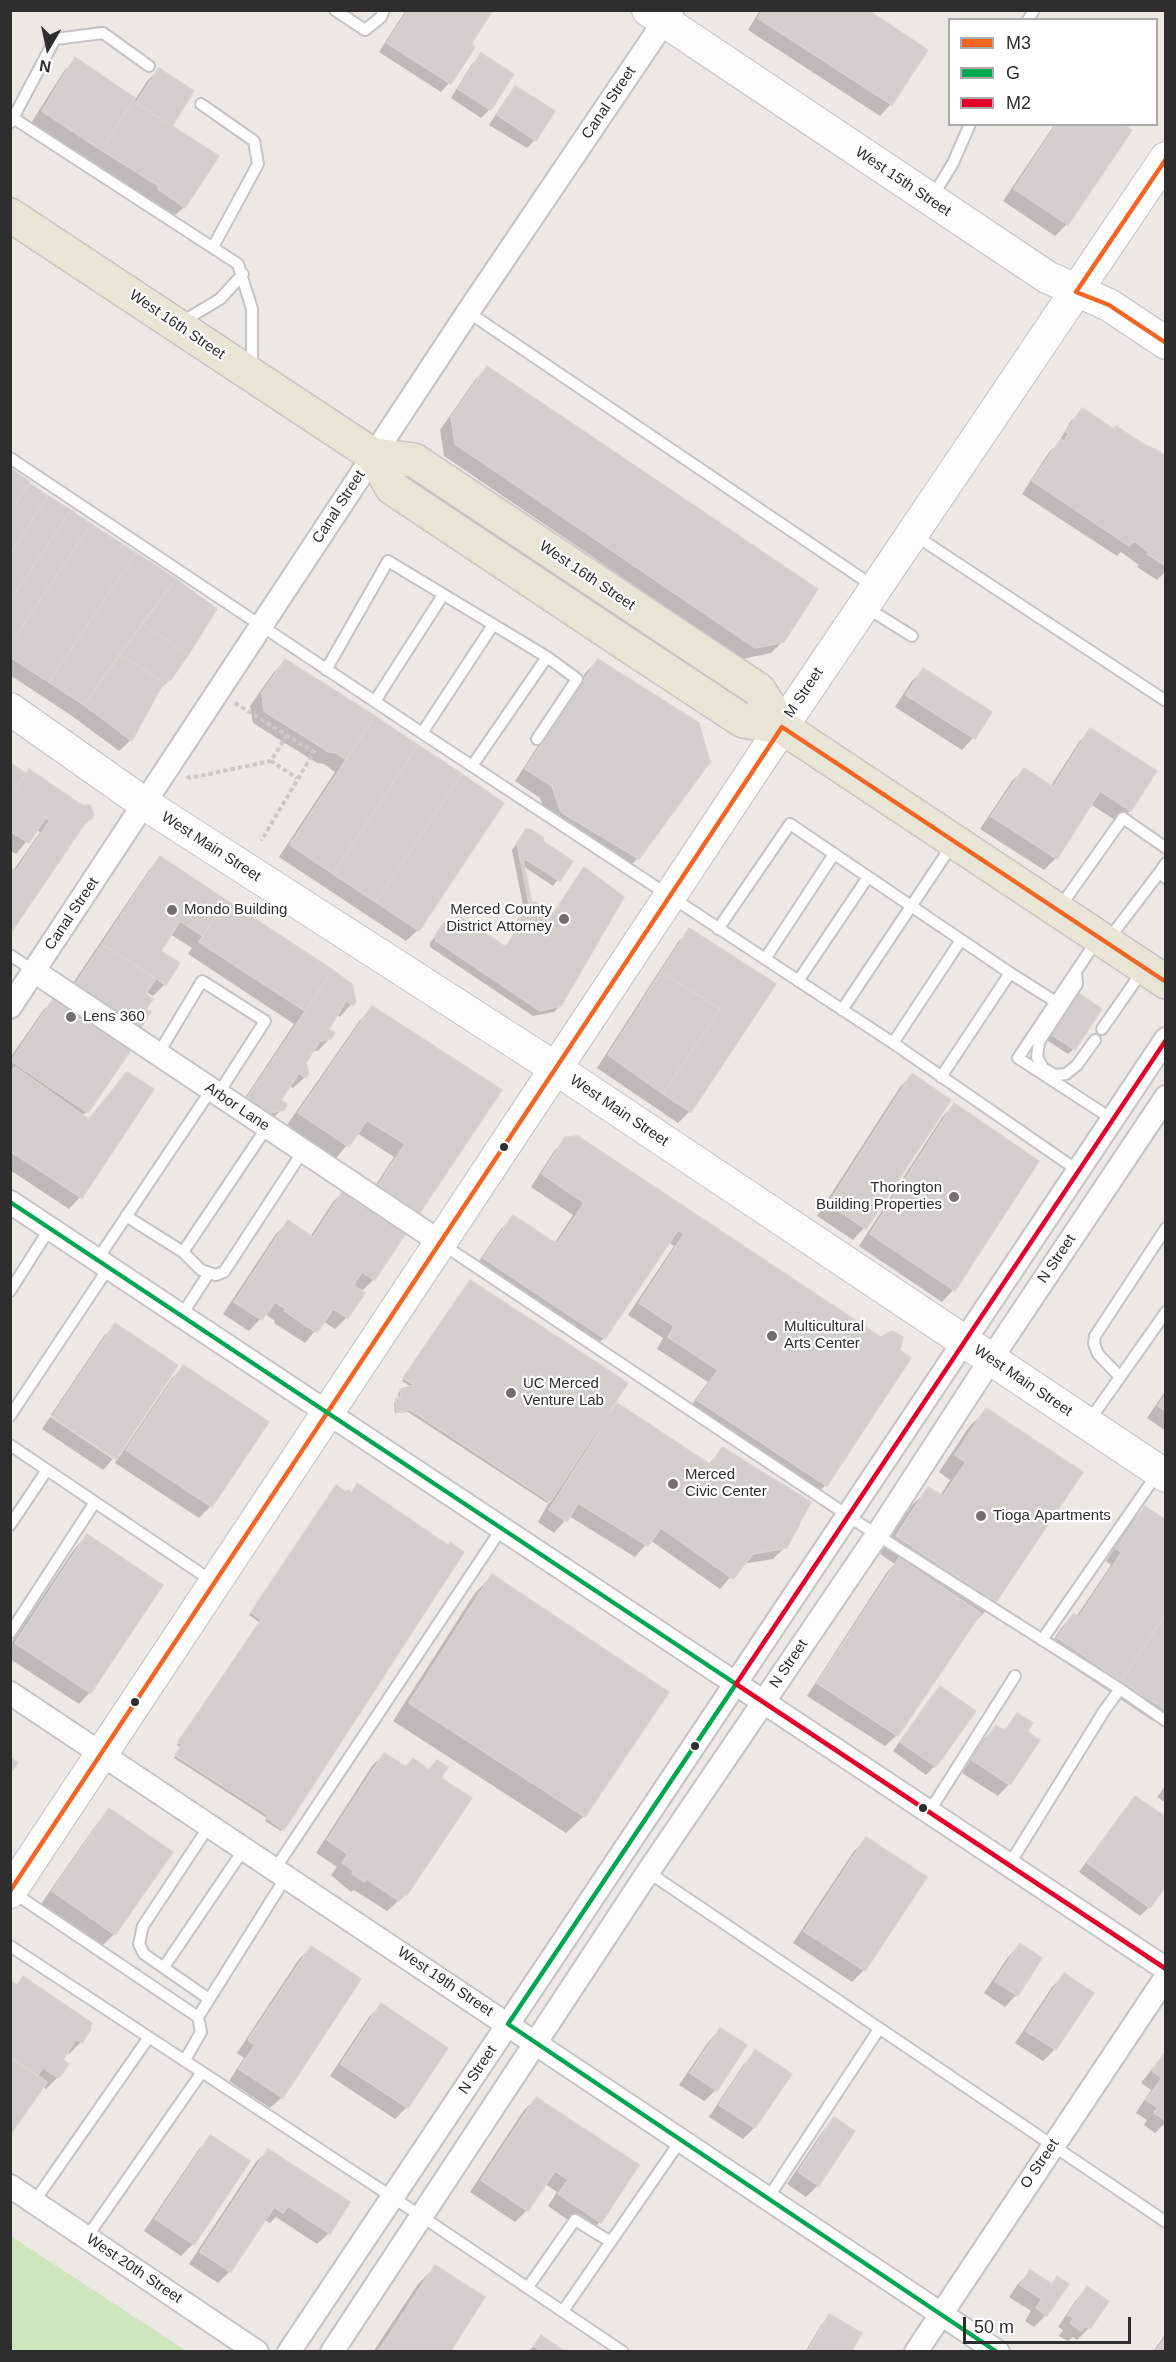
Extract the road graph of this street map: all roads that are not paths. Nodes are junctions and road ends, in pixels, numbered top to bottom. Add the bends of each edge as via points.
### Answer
1 (335, 10) edge
2 (384, 10) edge
3 (661, 14) edge
4 (149, 66) dead end
5 (201, 104) dead end
6 (12, 119) edge
7 (969, 126) edge
8 (1166, 158) edge
9 (930, 200) junction
10 (10, 215) edge
11 (213, 247) junction
12 (243, 274) junction
13 (1076, 292) junction
14 (468, 312) junction
15 (177, 325) junction
16 (1166, 342) edge
17 (252, 375) junction
18 (373, 455) junction
19 (10, 458) edge
20 (913, 534) junction
21 (443, 595) junction
22 (870, 597) junction
23 (493, 625) junction
24 (261, 626) junction
25 (912, 636) dead end
26 (547, 657) junction
27 (326, 670) junction
28 (1166, 701) edge
29 (375, 702) junction
30 (10, 709) edge
31 (782, 727) junction
32 (422, 733) junction
33 (537, 739) dead end
34 (472, 766) junction
35 (145, 804) junction
36 (954, 841) junction
37 (1166, 848) edge
38 (834, 854) junction
39 (1166, 863) edge
40 (1162, 876) edge
41 (868, 877) junction
42 (669, 897) junction
43 (912, 907) junction
44 (1058, 910) junction
45 (718, 929) junction
46 (961, 940) junction
47 (1103, 940) junction
48 (10, 955) edge
49 (765, 959) junction
50 (34, 971) junction
51 (1076, 972) junction
52 (1010, 973) junction
53 (1155, 975) edge
54 (798, 981) junction
55 (1056, 1002) junction
56 (10, 1007) edge
57 (842, 1010) junction
58 (1102, 1029) dead end
59 (1166, 1039) edge
60 (1095, 1040) dead end
61 (893, 1043) junction
62 (158, 1054) junction
63 (555, 1068) junction
64 (941, 1077) junction
65 (215, 1092) junction
66 (1166, 1097) edge
67 (1112, 1119) junction
68 (267, 1127) junction
69 (303, 1151) junction
70 (1077, 1170) junction
71 (10, 1202) edge
72 (126, 1216) junction
73 (50, 1228) junction
74 (1166, 1228) edge
75 (440, 1242) junction
76 (183, 1252) junction
77 (103, 1264) junction
78 (209, 1273) junction
79 (10, 1291) edge
80 (1166, 1312) edge
81 (181, 1316) junction
82 (964, 1341) junction
83 (991, 1359) junction
84 (1120, 1377) junction
85 (327, 1413) junction
86 (10, 1416) edge
87 (1087, 1424) junction
88 (10, 1445) edge
89 (47, 1470) junction
90 (1162, 1474) edge
91 (95, 1502) junction
92 (848, 1514) junction
93 (10, 1525) edge
94 (502, 1528) junction
95 (877, 1535) junction
96 (215, 1582) junction
97 (10, 1633) edge
98 (1042, 1640) junction
99 (1015, 1676) dead end
100 (736, 1684) junction
101 (1120, 1689) junction
102 (10, 1693) edge
103 (764, 1702) junction
104 (1166, 1720) edge
105 (101, 1754) junction
106 (929, 1812) junction
107 (209, 1826) junction
108 (244, 1849) junction
109 (1009, 1865) junction
110 (648, 1872) junction
111 (280, 1873) junction
112 (11, 1892) edge
113 (10, 1946) edge
114 (164, 1967) junction
115 (1166, 1969) edge
116 (1166, 1977) edge
117 (209, 1999) junction
118 (198, 2017) junction
119 (508, 2024) junction
120 (879, 2029) junction
121 (148, 2037) junction
122 (535, 2042) junction
123 (185, 2060) junction
124 (202, 2072) junction
125 (681, 2140) junction
126 (1052, 2146) junction
127 (10, 2186) edge
128 (391, 2196) junction
129 (768, 2198) junction
130 (34, 2202) junction
131 (422, 2216) junction
132 (1166, 2222) edge
133 (87, 2237) junction
134 (611, 2242) junction
135 (528, 2287) junction
136 (563, 2311) junction
137 (941, 2313) junction
138 (257, 2352) edge
139 (289, 2352) edge
140 (332, 2352) edge
141 (623, 2352) edge
142 (916, 2352) edge
143 (998, 2352) edge

1 - 2 lane via 365,30
3 - 9 street, West 15th Street
3 - 14 street, Canal Street
4 - 6 lane via 103,33 55,39
5 - 11 lane via 254,141 258,164
6 - 11 lane
7 - 9 lane via 953,163
8 - 13 street, M Street
9 - 13 street, West 15th Street
10 - 15 main road, West 16th Street
11 - 12 lane via 238,264
12 - 15 lane via 220,299
12 - 17 lane via 252,309
13 - 16 street, West 15th Street via 1109,305
13 - 20 street, M Street
14 - 18 street, Canal Street
14 - 22 lane
15 - 17 main road, West 16th Street
17 - 18 main road, West 16th Street
18 - 24 street, Canal Street
18 - 31 main road, West 16th Street via 392,488 743,721
19 - 24 lane
20 - 22 street, M Street
20 - 28 lane
21 - 23 lane
21 - 27 lane via 388,561
21 - 29 lane
22 - 25 lane
22 - 31 street, M Street
23 - 26 lane
23 - 32 lane
24 - 27 lane
24 - 35 street, Canal Street
26 - 33 lane via 577,679
26 - 34 lane
27 - 29 lane
29 - 32 lane
30 - 35 street, West Main Street
31 - 36 main road, West 16th Street
31 - 42 street, M Street
32 - 34 lane
34 - 42 lane
35 - 50 street, Canal Street
35 - 63 street, West Main Street
36 - 43 lane
36 - 44 main road, West 16th Street
37 - 44 lane via 1123,818
38 - 41 lane
38 - 45 lane via 790,824
38 - 49 lane
39 - 40 lane
40 - 47 lane
41 - 43 lane
41 - 54 lane
42 - 45 lane
42 - 63 street, M Street
43 - 46 lane
43 - 57 lane
44 - 47 main road, West 16th Street
45 - 49 lane
46 - 52 lane
46 - 61 lane
47 - 51 lane
47 - 53 main road, West 16th Street
48 - 50 lane
49 - 54 lane
50 - 56 street, Canal Street
50 - 62 street, Arbor Lane
51 - 55 lane
51 - 60 lane via 1077,984 1039,1042 1037,1057 1043,1068 1055,1075 1066,1074
52 - 55 lane
52 - 64 lane
53 - 58 lane
54 - 57 lane
55 - 67 lane via 1018,1058
57 - 61 lane
59 - 67 street, N Street
61 - 64 lane
62 - 65 street, Arbor Lane
62 - 65 lane via 202,981 265,1021
63 - 75 street, M Street
63 - 82 street, West Main Street
64 - 70 lane
65 - 68 street, Arbor Lane
65 - 72 lane
66 - 83 street, N Street via 1155,1121
67 - 70 street, N Street
68 - 69 street, Arbor Lane
68 - 76 lane
69 - 75 street, Arbor Lane
69 - 78 lane via 224,1272
70 - 82 street, N Street
71 - 73 street
72 - 76 lane
72 - 77 lane
73 - 77 street
73 - 79 lane
74 - 84 lane via 1095,1336 1098,1354
75 - 85 street, M Street
75 - 92 lane
76 - 78 lane
77 - 81 street
77 - 86 lane
78 - 81 lane
80 - 84 lane
81 - 85 street
82 - 83 street, West Main Street
82 - 92 street, N Street
83 - 87 street, West Main Street
83 - 95 street, N Street
84 - 87 lane
85 - 94 street
85 - 96 street, M Street
87 - 90 street, West Main Street
88 - 89 lane
89 - 91 lane
89 - 93 lane
90 - 98 lane
91 - 96 lane
91 - 97 lane
92 - 95 lane
92 - 100 street, N Street
94 - 100 street
94 - 111 lane
95 - 98 lane
95 - 103 street, N Street
96 - 105 street, M Street
98 - 101 lane
99 - 106 lane
100 - 103 street
100 - 119 street, N Street
101 - 104 lane
101 - 109 lane
102 - 105 street, West 19th Street
103 - 106 street
103 - 110 street, N Street
105 - 107 street, West 19th Street
105 - 112 street, M Street
106 - 109 street
107 - 108 street, West 19th Street
107 - 114 lane via 143,1926 139,1944 144,1954
108 - 111 street, West 19th Street
108 - 114 lane
109 - 115 street
110 - 120 lane
110 - 122 street, N Street
111 - 117 lane
111 - 119 street, West 19th Street
112 - 118 lane
113 - 121 lane
114 - 117 lane
116 - 126 street, O Street
117 - 118 lane
118 - 123 lane via 201,2032
119 - 122 street, West 19th Street
119 - 128 street, N Street
120 - 126 lane
120 - 129 lane
121 - 123 lane
121 - 130 lane
122 - 125 street, West 19th Street
122 - 131 street, N Street
123 - 124 lane
124 - 128 lane
124 - 133 lane
125 - 129 street, West 19th Street
125 - 134 lane
126 - 132 lane
126 - 137 street, O Street
127 - 130 street, West 20th Street
128 - 131 lane
128 - 139 street, N Street
129 - 137 street, West 19th Street
130 - 133 street, West 20th Street
131 - 135 lane
131 - 140 street, N Street
133 - 138 street, West 20th Street
134 - 135 lane via 575,2220
134 - 136 lane
135 - 136 lane
136 - 141 lane
137 - 142 street, O Street
137 - 143 street, West 19th Street

